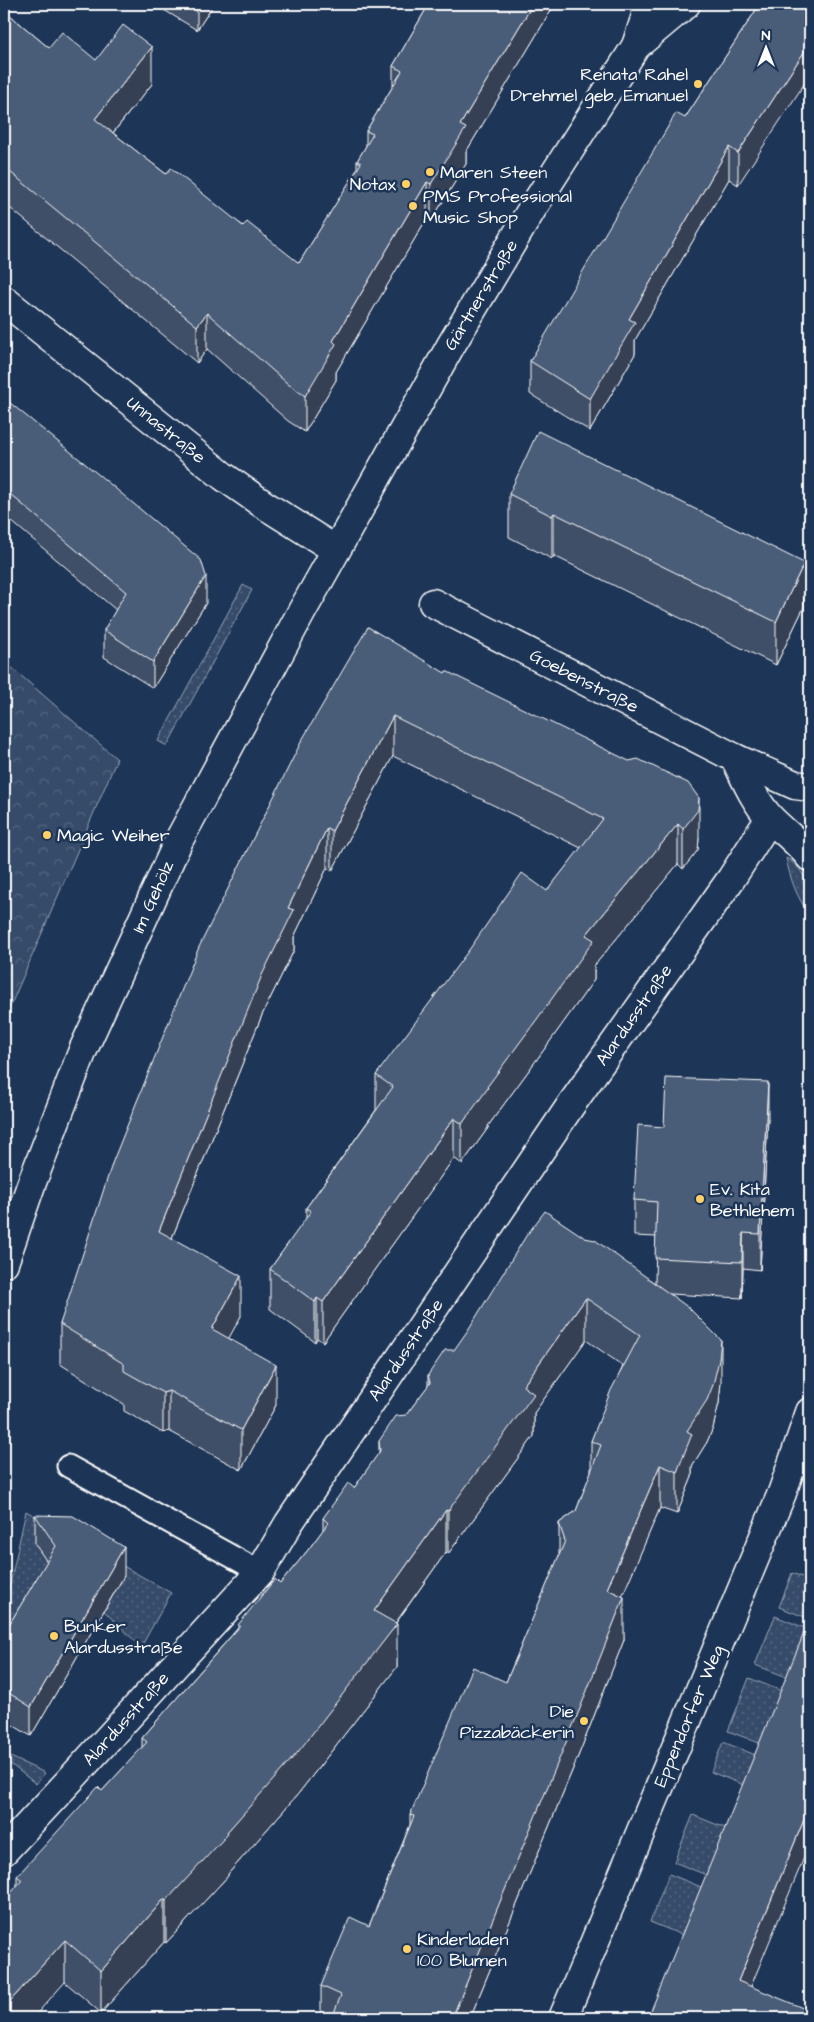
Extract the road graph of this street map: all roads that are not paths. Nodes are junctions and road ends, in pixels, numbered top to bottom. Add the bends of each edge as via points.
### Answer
1 (650, 4) edge
2 (686, 4) edge
3 (636, 46) junction
4 (4, 300) edge
5 (336, 550) junction
6 (433, 603) dead end
7 (735, 758) junction
8 (810, 787) edge
9 (770, 818) junction
10 (810, 857) edge
11 (4, 1261) edge
12 (810, 1412) edge
13 (68, 1466) dead end
14 (260, 1572) junction
15 (4, 1850) edge
16 (564, 2018) edge

1 - 3 street, Gärtnerstraße
2 - 3 street, Gärtnerstraße
3 - 5 street, Gärtnerstraße via 532,209
4 - 5 street, Unnastraße via 223,476
5 - 11 street, Im Gehölz via 175,848 83,1050
6 - 7 street, Goebenstraße
7 - 8 street, Goebenstraße via 795,784
7 - 9 street via 752,793
9 - 10 street
9 - 14 street, Alardusstraße via 731,879 568,1110
12 - 16 street, Eppendorfer Weg via 782,1492
13 - 14 lane
14 - 15 street, Alardusstraße

